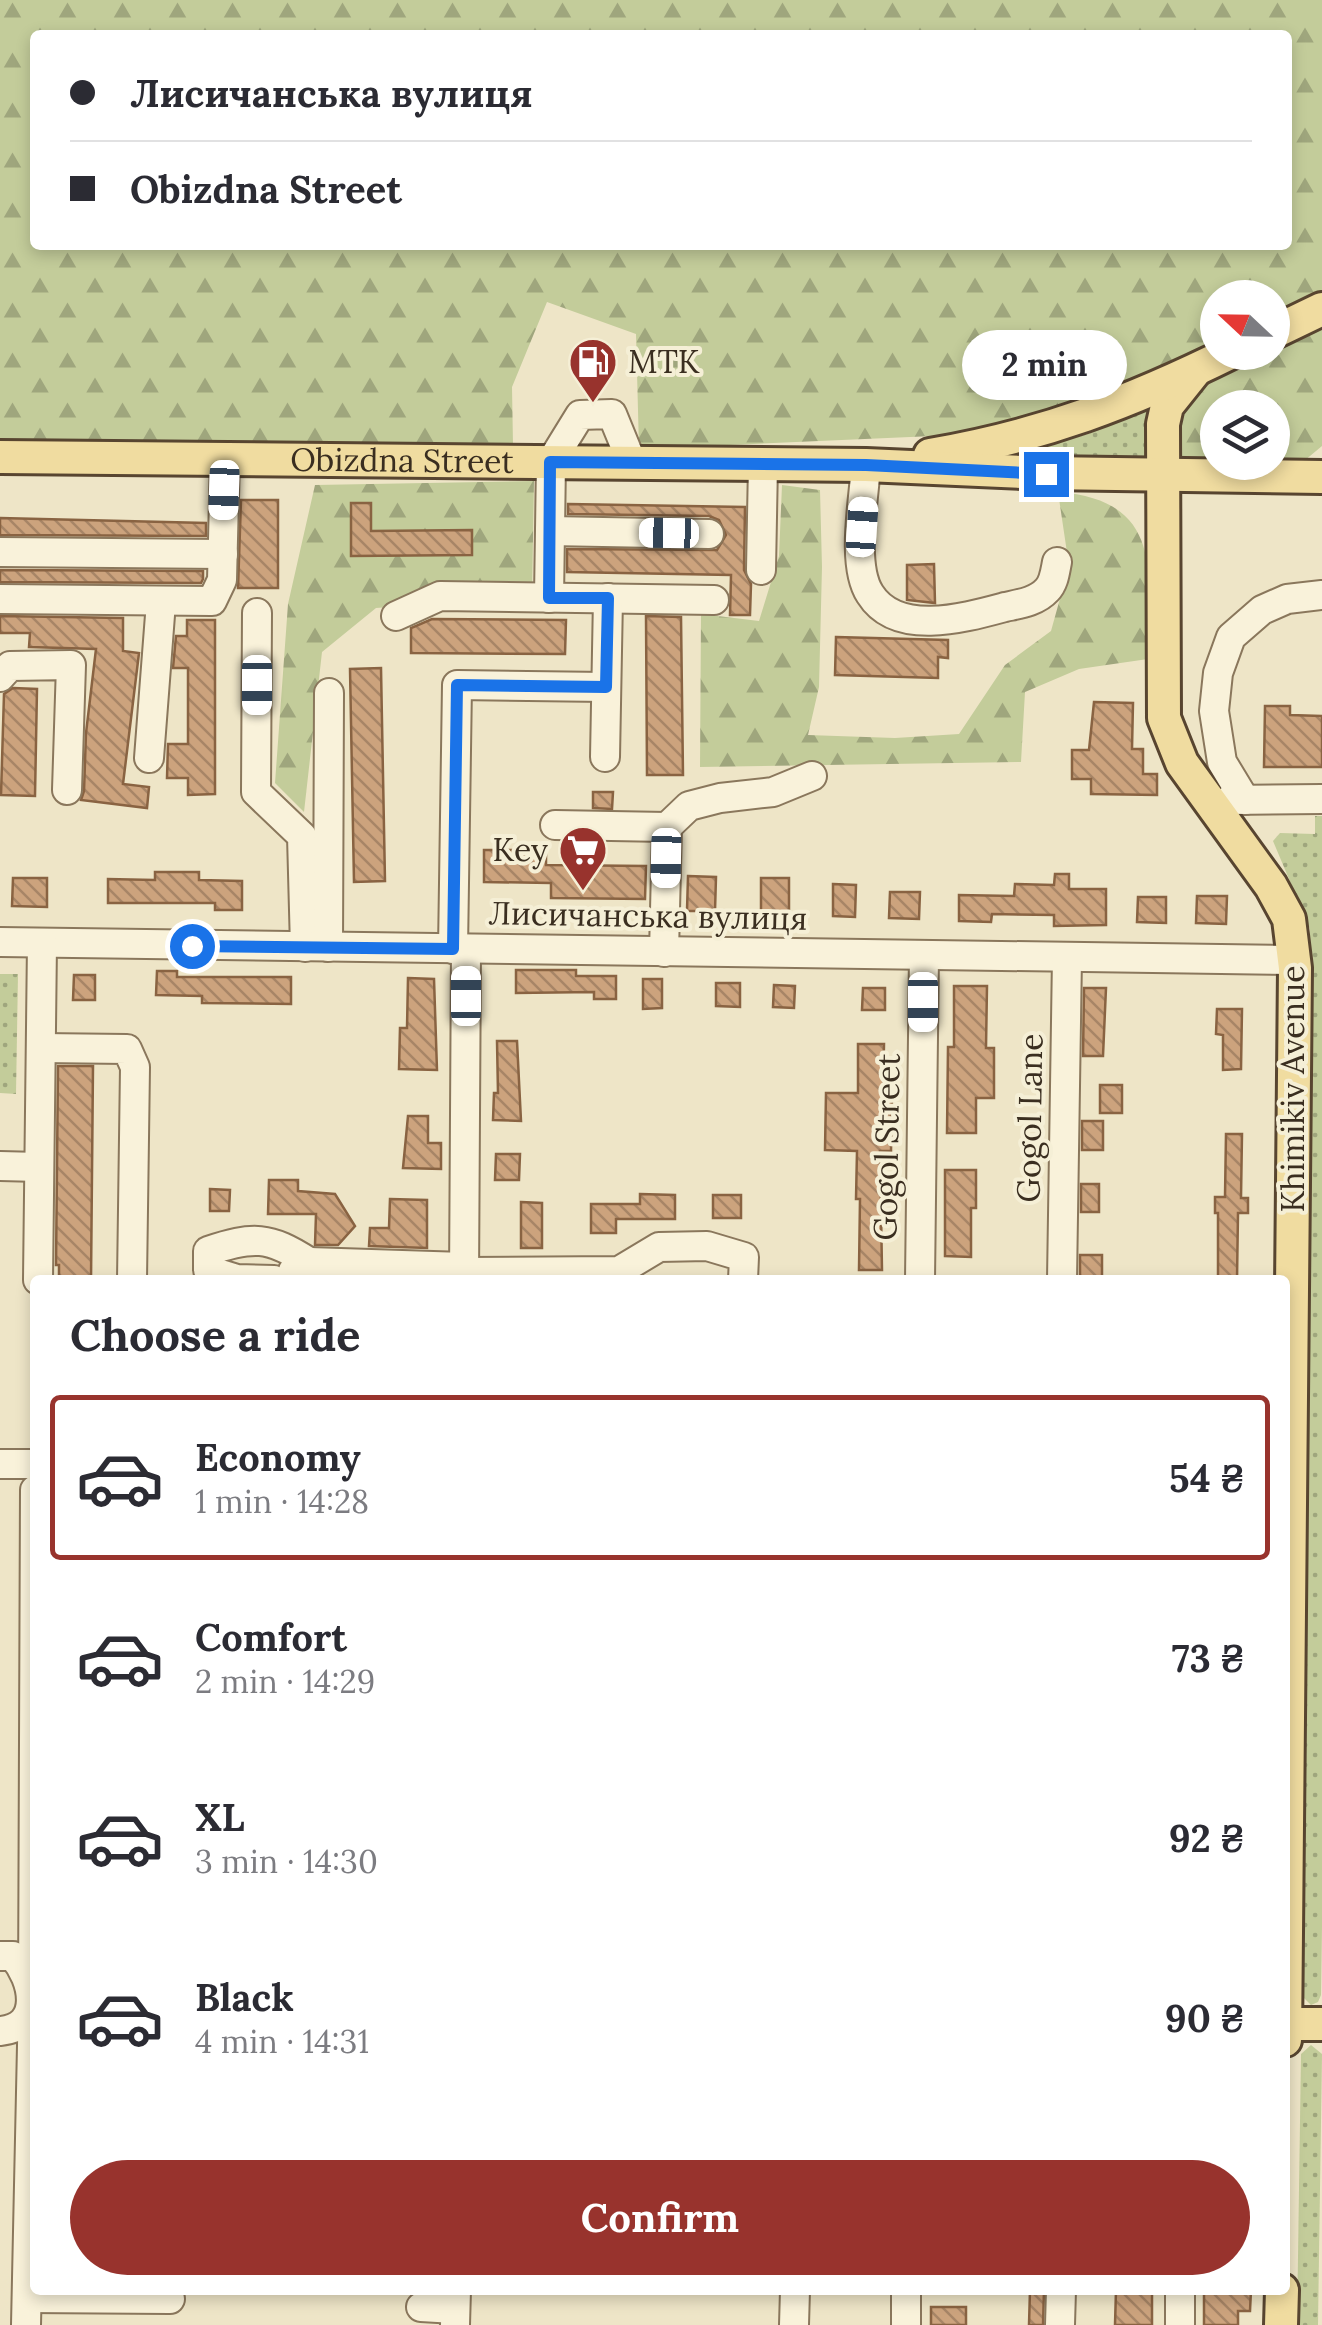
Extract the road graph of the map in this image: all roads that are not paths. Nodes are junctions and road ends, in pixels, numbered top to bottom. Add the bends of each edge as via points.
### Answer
1 (1322, 309) edge
2 (1290, 324) edge
3 (1200, 368) edge
4 (1195, 370) junction
5 (0, 457) edge
6 (225, 458) junction
7 (550, 462) junction
8 (632, 463) junction
9 (763, 464) junction
10 (866, 465) junction
11 (1318, 473) edge
12 (1161, 476) junction
13 (550, 532) junction
14 (709, 534) dead end
15 (0, 552) edge
16 (222, 554) junction
17 (1057, 562) dead end
18 (761, 570) dead end
19 (1322, 596) edge
20 (549, 598) junction
21 (608, 598) junction
22 (0, 599) edge
23 (714, 600) dead end
24 (161, 602) junction
25 (257, 613) dead end
26 (396, 616) dead end
27 (0, 677) edge
28 (606, 687) junction
29 (329, 694) dead end
30 (605, 757) dead end
31 (149, 758) dead end
32 (812, 776) dead end
33 (68, 790) dead end
34 (1322, 799) edge
35 (1206, 800) junction
36 (1246, 800) junction
37 (555, 826) dead end
38 (667, 828) junction
39 (0, 942) edge
40 (42, 944) junction
41 (316, 947) junction
42 (460, 949) junction
43 (664, 952) junction
44 (924, 955) junction
45 (1067, 957) junction
46 (1295, 960) junction
47 (41, 1048) junction
48 (0, 1166) edge
49 (39, 1167) junction
50 (309, 1262) junction
51 (136, 1272) edge
52 (464, 1273) edge
53 (38, 1275) edge
54 (224, 1275) edge
55 (284, 1275) edge
56 (573, 1275) edge
57 (628, 1275) edge
58 (744, 1275) edge
59 (920, 1275) edge
60 (1062, 1275) edge
61 (1290, 1411) edge
62 (0, 1464) edge
63 (30, 1464) edge
64 (0, 1956) edge
65 (30, 1986) edge
66 (30, 2008) edge
67 (1290, 2024) edge
68 (1322, 2024) edge
69 (0, 2031) edge
70 (30, 2236) edge
71 (795, 2295) edge
72 (906, 2295) edge
73 (1060, 2295) edge
74 (1180, 2295) edge
75 (1282, 2295) edge
76 (170, 2299) dead end
77 (421, 2307) dead end
78 (455, 2308) edge
79 (26, 2312) edge
80 (794, 2325) edge
81 (906, 2325) edge
82 (1060, 2325) edge
83 (1180, 2325) edge
84 (1281, 2325) edge

1 - 2 main road
3 - 4 main road
4 - 10 main road via 1022,437
4 - 12 main road, Khimikiv Avenue via 1167,406
5 - 6 main road, Obizdna Street
6 - 7 main road, Obizdna Street
6 - 16 street
7 - 8 main road, Obizdna Street
7 - 8 street via 580,415 612,414
7 - 13 street
8 - 9 main road, Obizdna Street
9 - 10 main road, Obizdna Street
9 - 18 street
10 - 12 main road, Obizdna Street
10 - 17 street via 860,558 868,592 888,613 926,622 1029,602 1046,592
11 - 12 main road, Obizdna Street
12 - 35 main road, Khimikiv Avenue via 1164,718
13 - 14 street
13 - 20 street
15 - 16 street
16 - 24 street via 222,580 212,600
19 - 36 street via 1287,599 1231,636 1214,711 1222,762
20 - 21 street
20 - 26 street via 440,596
21 - 23 street
21 - 28 street
22 - 24 street
24 - 31 street
25 - 41 street via 256,792 302,836
27 - 33 street via 10,666 71,665
28 - 30 street
28 - 42 street via 457,685
29 - 41 street
32 - 38 street via 772,792 689,806
34 - 36 street
35 - 36 street
35 - 46 main road, Khimikiv Avenue via 1272,886 1288,919
37 - 38 street
38 - 43 street
39 - 40 street, Лисичанська вулиця
40 - 41 street, Лисичанська вулиця
40 - 47 street
41 - 42 street, Лисичанська вулиця
42 - 43 street, Лисичанська вулиця
42 - 52 street
43 - 44 street, Лисичанська вулиця
44 - 45 street, Лисичанська вулиця
44 - 59 street, Gogol Street
45 - 46 street, Лисичанська вулиця
45 - 60 street, Gogol Lane
46 - 61 main road, Khimikiv Avenue
47 - 49 street
47 - 51 street via 127,1049 135,1067
48 - 49 street
49 - 53 street
50 - 52 street
50 - 54 street via 278,1242 203,1245 208,1270
50 - 55 street
52 - 56 street
57 - 58 street via 659,1247 708,1246 744,1256
62 - 63 street
64 - 65 street via 13,1956
66 - 69 street via 14,2030
67 - 68 main road
70 - 79 street
71 - 80 street
72 - 81 street
73 - 82 street
74 - 83 street
75 - 84 main road
76 - 79 street
77 - 78 street

